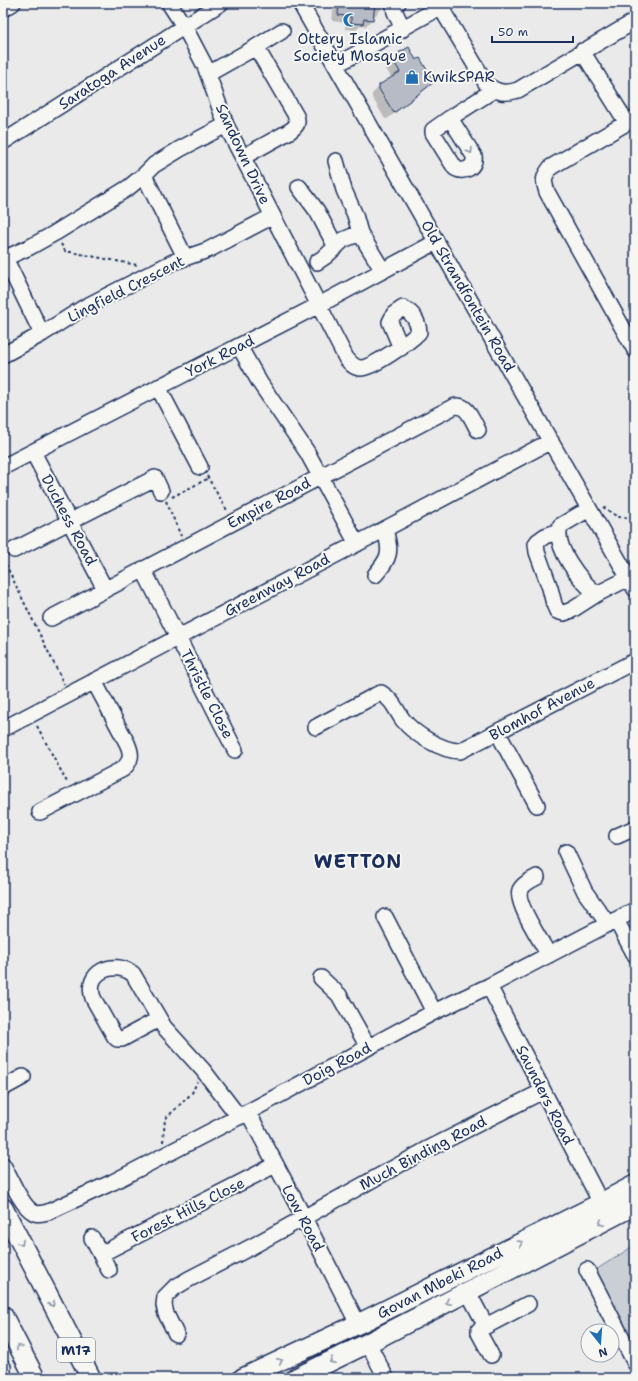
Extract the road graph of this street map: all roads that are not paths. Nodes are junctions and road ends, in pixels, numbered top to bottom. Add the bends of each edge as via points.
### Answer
1 (13, 3) edge
2 (169, 3) edge
3 (221, 3) edge
4 (300, 3) edge
5 (398, 3) edge
6 (442, 5) edge
7 (3, 9) edge
8 (635, 21) edge
9 (184, 26) junction
10 (404, 29) junction
11 (282, 31) dead end
12 (256, 47) junction
13 (582, 51) junction
14 (336, 65) junction
15 (208, 74) junction
16 (494, 90) junction
17 (450, 118) dead end
18 (631, 120) edge
19 (226, 125) junction
20 (3, 142) edge
21 (243, 156) junction
22 (336, 161) dead end
23 (144, 175) junction
24 (299, 187) dead end
25 (273, 216) junction
26 (360, 232) junction
27 (436, 242) junction
28 (336, 247) junction
29 (185, 257) junction
30 (4, 259) edge
31 (318, 262) dead end
32 (383, 271) junction
33 (319, 305) junction
34 (42, 334) junction
35 (239, 346) junction
36 (401, 348) dead end
37 (635, 350) edge
38 (3, 355) edge
39 (158, 387) junction
40 (478, 430) dead end
41 (551, 441) junction
42 (33, 452) junction
43 (3, 467) edge
44 (200, 467) dead end
45 (320, 476) junction
46 (164, 496) road end
47 (596, 507) junction
48 (70, 522) junction
49 (385, 530) junction
50 (558, 531) junction
51 (356, 544) junction
52 (561, 547) junction
53 (537, 552) junction
54 (9, 555) edge
55 (143, 569) junction
56 (375, 575) dead end
57 (632, 584) edge
58 (105, 589) junction
59 (597, 594) junction
60 (51, 618) dead end
61 (179, 637) junction
62 (635, 661) edge
63 (94, 681) junction
64 (316, 727) dead end
65 (3, 729) edge
66 (498, 733) junction
67 (235, 750) dead end
68 (537, 805) dead end
69 (40, 812) dead end
70 (635, 828) edge
71 (617, 836) dead end
72 (566, 852) dead end
73 (537, 877) dead end
74 (635, 910) edge
75 (385, 917) dead end
76 (612, 922) junction
77 (549, 955) junction
78 (635, 955) edge
79 (321, 978) dead end
80 (489, 986) junction
81 (434, 1012) junction
82 (159, 1019) junction
83 (368, 1047) junction
84 (23, 1077) dead end
85 (3, 1088) edge
86 (543, 1091) junction
87 (243, 1115) junction
88 (3, 1165) edge
89 (275, 1165) junction
90 (635, 1184) edge
91 (601, 1203) junction
92 (635, 1205) edge
93 (3, 1208) edge
94 (304, 1218) junction
95 (92, 1238) dead end
96 (100, 1254) junction
97 (109, 1270) dead end
98 (587, 1270) dead end
99 (468, 1292) junction
100 (528, 1304) dead end
101 (3, 1316) edge
102 (358, 1324) junction
103 (486, 1326) junction
104 (176, 1334) dead end
105 (368, 1343) junction
106 (491, 1355) dead end
107 (635, 1363) edge
108 (3, 1366) edge
109 (3, 1373) edge
110 (34, 1378) edge
111 (90, 1378) edge
112 (243, 1378) edge
113 (296, 1378) edge
114 (386, 1378) edge

1 - 7 street
2 - 9 street, Sandown Drive
3 - 9 street, Saratoga Avenue
4 - 14 street, Old Strandfontein Road
5 - 10 street via 394,6 395,12
6 - 10 street
6 - 16 street via 478,72
8 - 13 street
9 - 15 street, Sandown Drive
9 - 20 street, Saratoga Avenue
10 - 14 street
11 - 12 street
12 - 15 street
12 - 21 street via 298,122 290,131
13 - 16 street via 518,90 501,93
13 - 18 street
14 - 27 street, Old Strandfontein Road
15 - 19 street, Sandown Drive
16 - 17 street
18 - 37 street via 551,167 544,182 547,192
19 - 21 street, Sandown Drive
19 - 23 street via 173,153
21 - 25 street, Sandown Drive
22 - 26 street
23 - 29 street
23 - 30 street via 128,188 55,233
24 - 28 street via 317,211
25 - 29 street, Lingfield Crescent via 208,250
25 - 33 street, Sandown Drive
26 - 28 street via 343,240
26 - 32 street
27 - 32 street, York Road
27 - 41 street, Old Strandfontein Road
28 - 31 street
29 - 34 street, Lingfield Crescent via 82,308
30 - 34 street
32 - 33 street, York Road
33 - 35 street, York Road
33 - 36 street, Sandown Drive via 352,366 361,368
34 - 38 street, Lingfield Crescent
35 - 39 street, York Road
35 - 45 street
39 - 42 street, York Road
39 - 44 street
40 - 45 street, Empire Road via 466,409 458,405
41 - 47 street, Old Strandfontein Road
41 - 49 street, Greenway Road
42 - 43 street, York Road
42 - 48 street, Duchess Road
45 - 51 street
45 - 55 street, Empire Road
46 - 48 street via 155,478
47 - 50 street via 560,526
47 - 57 street, Old Strandfontein Road
48 - 54 street
48 - 58 street, Duchess Road
49 - 51 street, Greenway Road
49 - 56 street via 390,547 389,554
50 - 52 street
50 - 53 street via 538,541
51 - 61 street, Greenway Road
52 - 53 street
52 - 59 street via 581,579
53 - 59 street via 557,611 564,613 572,610
55 - 58 street, Empire Road
55 - 61 street, Thristle Close
57 - 59 street
58 - 60 street, Empire Road
61 - 63 street, Greenway Road
61 - 67 street, Thristle Close
62 - 66 street, Blomhof Avenue
63 - 65 street, Greenway Road
63 - 69 street via 130,750 129,763 124,769
64 - 66 street, Blomhof Avenue via 381,693 392,702 412,729 424,738 448,749 464,750
66 - 68 street
70 - 71 street
72 - 76 street via 585,892
73 - 77 street via 524,885 520,891 520,899
74 - 76 street, Doig Road
75 - 81 street
76 - 77 street, Doig Road
76 - 78 street
77 - 80 street, Doig Road
79 - 83 street via 339,995
80 - 81 street, Doig Road
80 - 86 street, Saunders Road
81 - 83 street, Doig Road
82 - 82 street, Low Road via 129,971 120,967 110,968 100,972 92,981 91,994 117,1039 122,1039
82 - 87 street, Low Road
83 - 87 street, Doig Road
84 - 85 street
86 - 91 street, Saunders Road
86 - 94 street, Much Binding Road via 426,1150
87 - 88 street, Doig Road via 81,1198 48,1212 38,1214 24,1204
87 - 89 street, Low Road
89 - 94 street, Low Road
89 - 96 street, Forest Hills Close
90 - 91 main road, Govan Mbeki Road
102 -> 91 main road, Govan Mbeki Road
92 -> 99 main road, Govan Mbeki Road
93 -> 111 main road, M17
94 - 102 street, Low Road
94 - 104 street, Much Binding Road via 174,1288 165,1297 164,1305
95 - 96 street
96 - 97 street
98 - 107 street
99 - 103 street
99 -> 105 main road, Govan Mbeki Road
100 - 103 street
110 -> 101 main road
112 -> 102 main road, Govan Mbeki Road
103 - 106 street via 479,1333
105 -> 113 main road, Govan Mbeki Road
105 - 114 street
108 - 109 street

